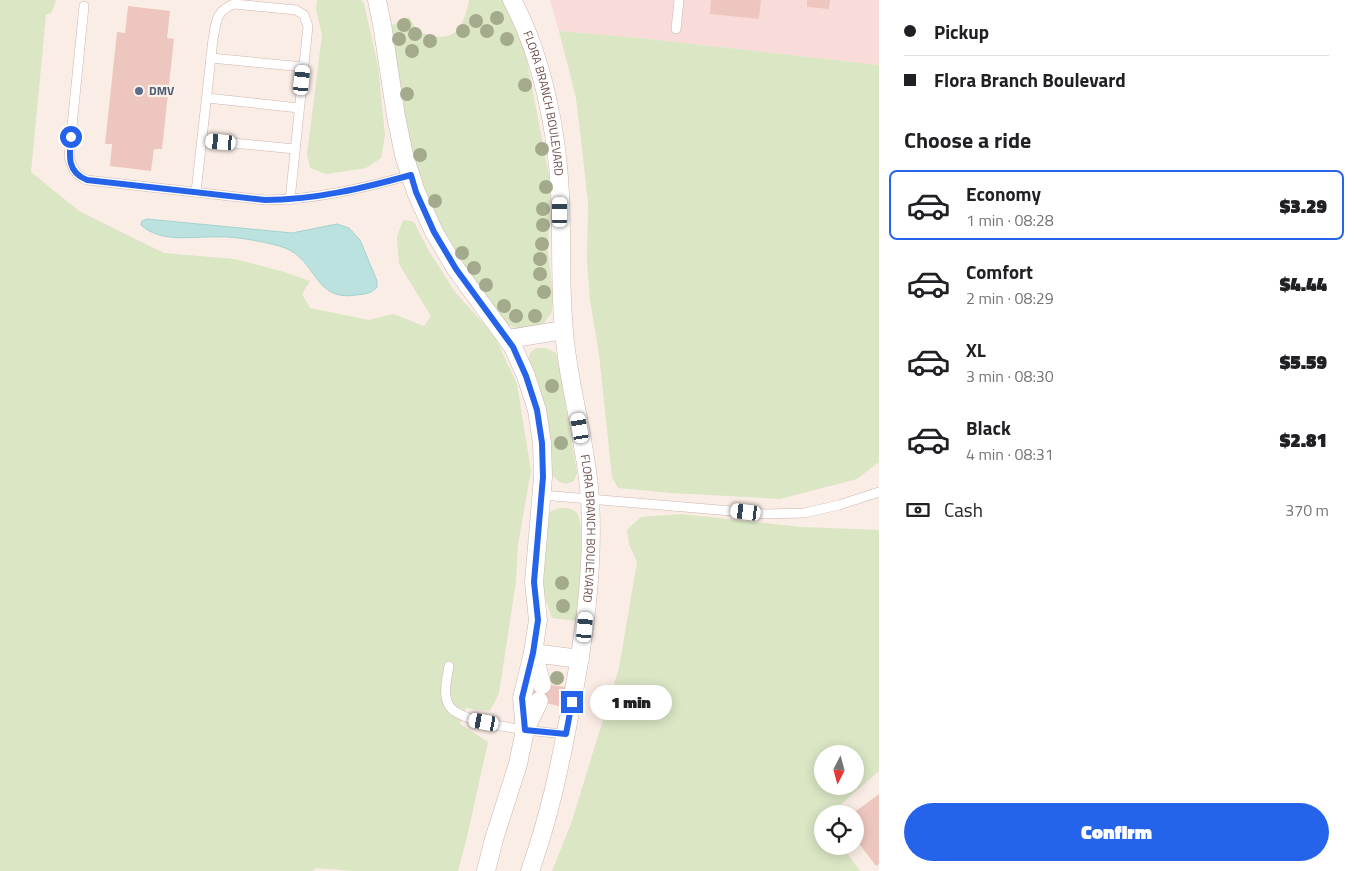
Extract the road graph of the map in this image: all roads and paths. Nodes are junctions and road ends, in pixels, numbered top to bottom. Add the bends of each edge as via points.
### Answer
1 (377, 0) edge
2 (512, 0) edge
3 (679, 0) edge
4 (84, 6) dead end
5 (676, 30) dead end
6 (211, 58) junction
7 (304, 67) junction
8 (207, 98) junction
9 (300, 108) junction
10 (202, 140) junction
11 (295, 149) junction
12 (411, 175) junction
13 (196, 192) junction
14 (290, 200) junction
15 (564, 330) junction
16 (508, 339) junction
17 (879, 485) edge
18 (879, 492) edge
19 (542, 495) junction
20 (867, 495) junction
21 (590, 498) junction
22 (533, 653) junction
23 (580, 660) junction
24 (449, 666) dead end
25 (525, 730) junction
26 (566, 734) junction
27 (486, 871) edge
28 (530, 871) edge

1 - 12 street via 396,116
2 - 15 street, FLORA BRANCH BOULEVARD via 535,57 555,144 560,193
3 - 5 lane
4 - 13 lane via 69,156 75,173 87,180
6 - 7 lane
6 - 7 lane via 218,17 226,7 234,4 296,10 304,15 308,26
6 - 8 lane
7 - 9 lane
8 - 9 lane
8 - 10 lane
9 - 11 lane
10 - 11 lane
10 - 13 lane
11 - 14 lane
12 - 14 lane
12 - 16 street via 434,232 456,269
13 - 14 lane
15 - 16 street
15 - 21 street, FLORA BRANCH BOULEVARD
16 - 19 street via 526,376 537,410 542,443
17 - 20 lane
18 - 20 lane
19 - 21 lane
19 - 22 street via 534,582 538,620
20 - 21 lane via 804,513 766,514
21 - 23 street, FLORA BRANCH BOULEVARD via 590,576
22 - 23 street
22 - 25 street via 522,698
22 - 25 street via 541,693
23 - 26 street, FLORA BRANCH BOULEVARD
24 - 25 lane via 446,698 456,713
25 - 26 lane
25 - 27 street
26 - 28 street, FLORA BRANCH BOULEVARD via 544,833

